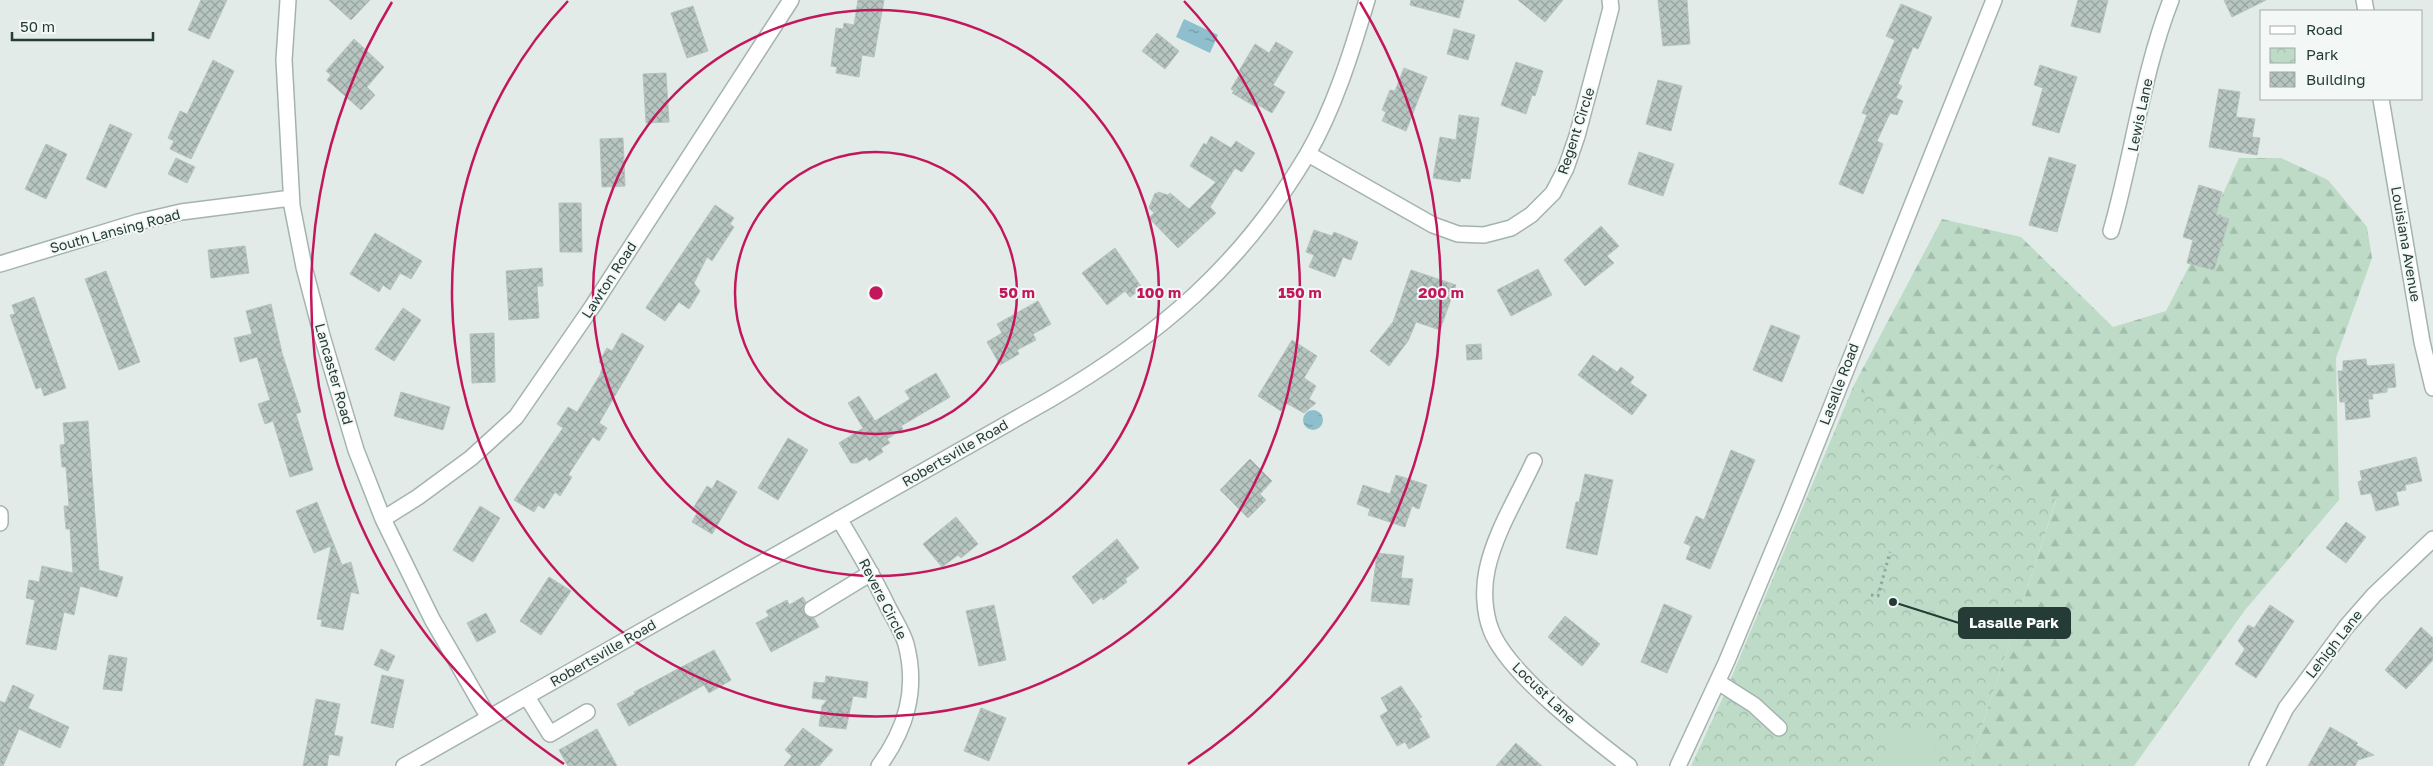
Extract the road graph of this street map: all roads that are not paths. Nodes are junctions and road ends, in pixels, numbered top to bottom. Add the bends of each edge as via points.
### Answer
1 (288, 0) edge
2 (791, 0) edge
3 (1367, 0) edge
4 (1610, 0) edge
5 (1994, 0) edge
6 (2171, 0) edge
7 (2381, 100) edge
8 (1308, 154) junction
9 (291, 198) junction
10 (2111, 232) dead end
11 (0, 264) edge
12 (2433, 388) edge
13 (1534, 461) dead end
14 (0, 514) edge
15 (383, 519) junction
16 (839, 519) junction
17 (0, 523) edge
18 (2433, 539) edge
19 (871, 573) junction
20 (812, 609) dead end
21 (1718, 682) junction
22 (528, 697) junction
23 (587, 712) dead end
24 (489, 718) junction
25 (1779, 728) dead end
26 (404, 766) edge
27 (878, 766) edge
28 (1629, 766) edge
29 (1678, 766) edge
30 (2257, 766) edge

1 - 9 street, Lancaster Road via 284,60
2 - 15 street, Lawton Road via 592,307 516,417 471,458
3 - 8 street, Robertsville Road via 1348,65
4 - 8 street, Regent Circle via 1609,18 1566,168 1553,193 1531,215 1511,228 1484,235 1458,234 1433,225
5 - 21 street, Lasalle Road
6 - 10 street, Lewis Lane via 2157,37
7 - 12 street, Louisiana Avenue via 2422,342
8 - 16 street, Robertsville Road via 1272,208 1236,253 1163,324 1092,375
9 - 11 street, South Lansing Road via 181,212
9 - 15 street, Lancaster Road via 304,267 330,364 356,450
13 - 28 street, Locust Lane via 1502,528 1487,570 1484,600 1491,630 1508,658 1526,677 1590,736
14 - 17 street
15 - 24 street, Lancaster Road via 432,619
16 - 19 street, Revere Circle
16 - 22 street, Robertsville Road
18 - 30 street, Lehigh Lane via 2374,595 2346,627 2286,708
19 - 20 street
19 - 27 street, Revere Circle via 906,642 912,676 911,695 898,737
21 - 25 street via 1754,705
21 - 29 street, Lasalle Road
22 - 23 street via 550,734
22 - 24 street, Robertsville Road
24 - 26 street, Robertsville Road

